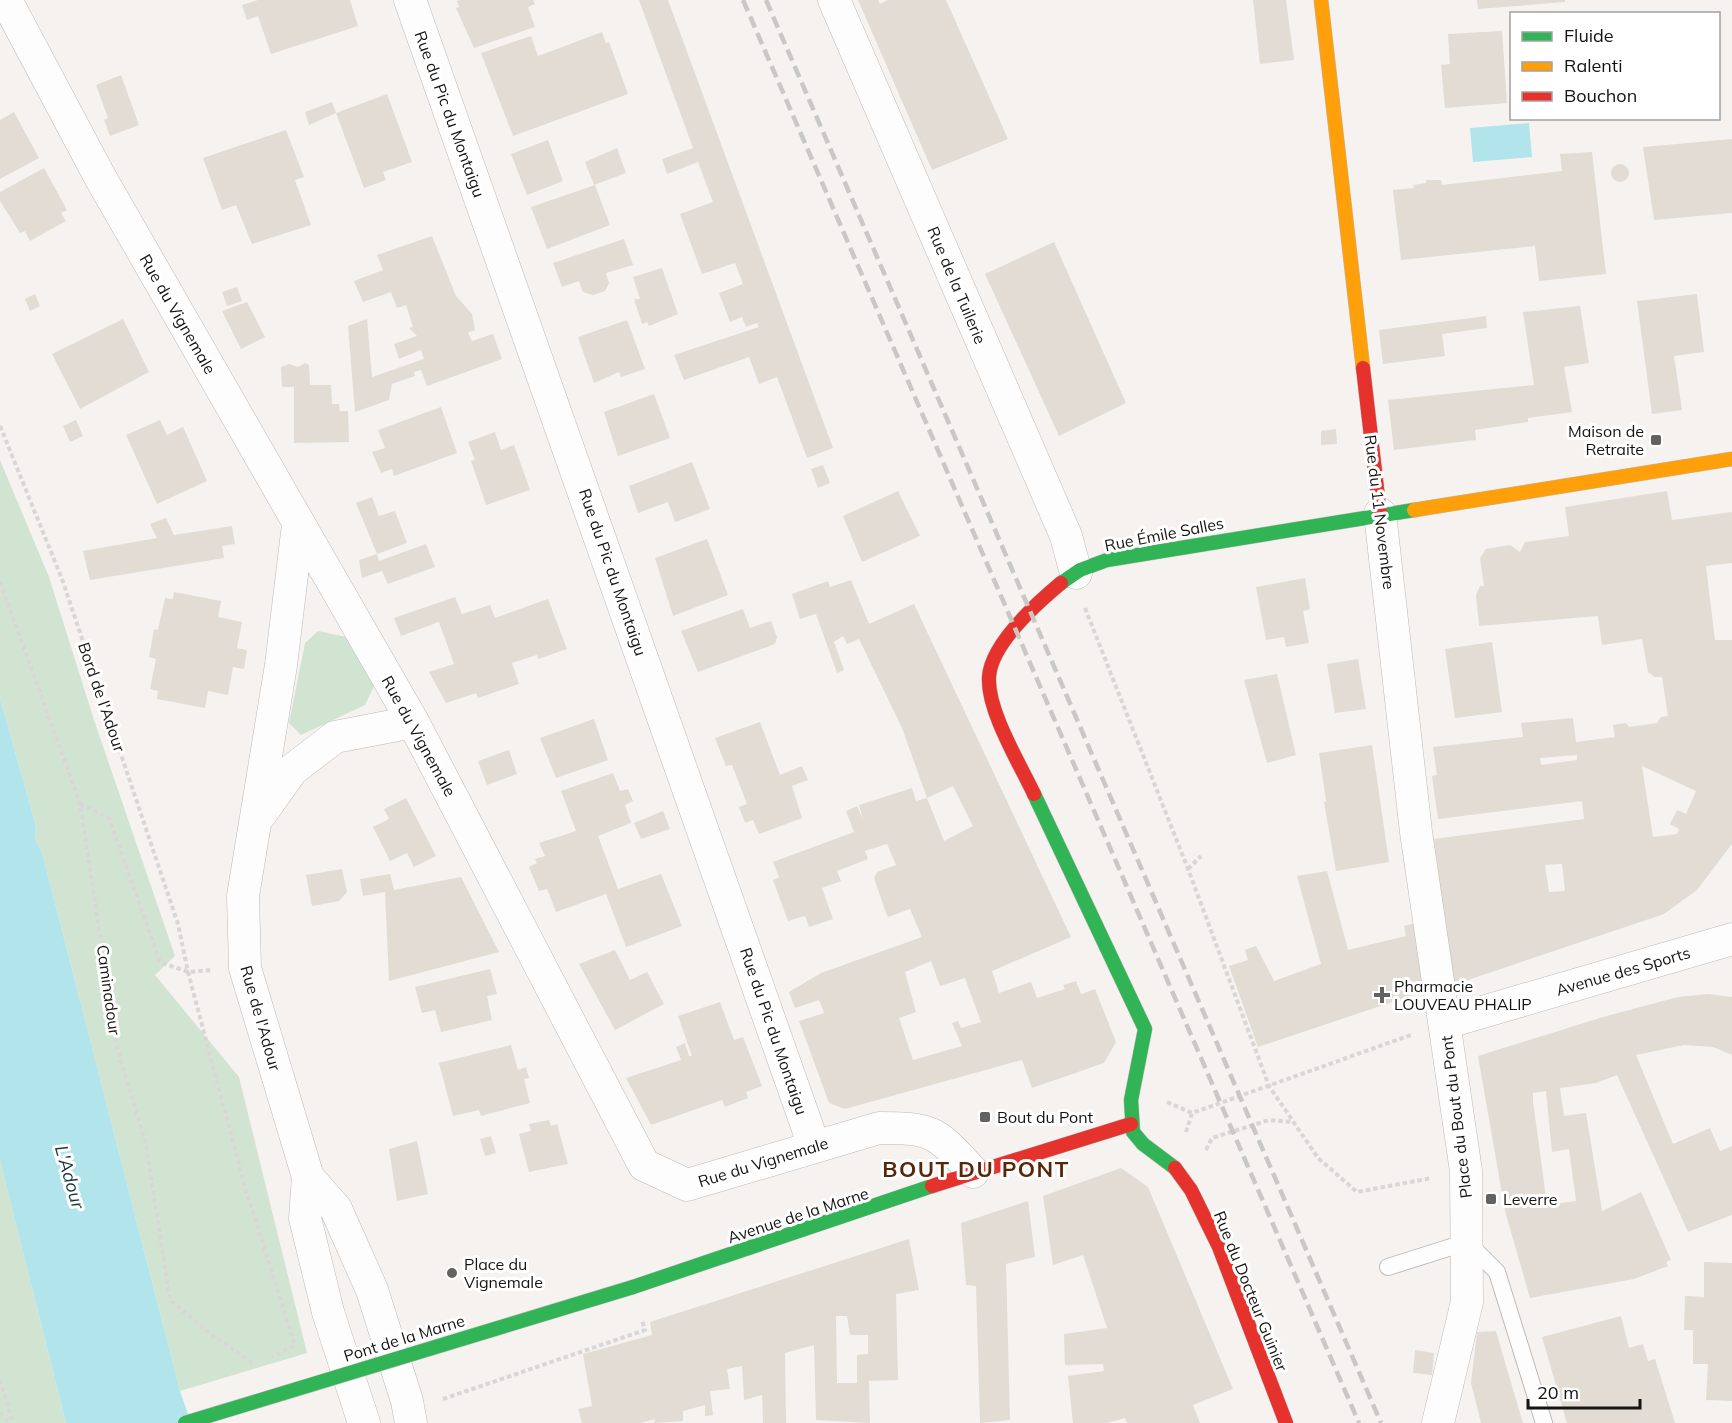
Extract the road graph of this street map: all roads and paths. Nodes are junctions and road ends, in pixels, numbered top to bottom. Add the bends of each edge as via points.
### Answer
1 (6, 0) edge
2 (410, 0) edge
3 (834, 0) edge
4 (1321, 0) edge
5 (0, 426) edge
6 (1732, 459) edge
7 (1380, 514) junction
8 (298, 525) junction
9 (1070, 577) junction
10 (0, 582) edge
11 (413, 722) junction
12 (80, 803) junction
13 (256, 821) junction
14 (1201, 856) dead end
15 (1188, 869) junction
16 (1732, 939) edge
17 (245, 968) junction
18 (188, 972) junction
19 (1446, 1023) junction
20 (1377, 1046) dead end
21 (1269, 1086) junction
22 (1192, 1113) dead end
23 (1293, 1122) junction
24 (1131, 1124) junction
25 (814, 1146) junction
26 (1204, 1158) dead end
27 (1466, 1171) junction
28 (973, 1172) junction
29 (308, 1177) junction
30 (1467, 1242) junction
31 (1388, 1267) dead end
32 (633, 1287) joint
33 (645, 1330) dead end
34 (255, 1365) joint
35 (0, 1380) edge
36 (444, 1398) dead end
37 (0, 1413) edge
38 (11, 1423) edge
39 (185, 1423) edge
40 (364, 1423) edge
41 (411, 1423) edge
42 (1286, 1423) edge
43 (1438, 1423) edge
44 (1544, 1423) edge

1 - 8 street, Rue du Vignemale via 100,177
2 - 25 street, Rue du Pic du Montaigu
3 - 9 street, Rue de la Tuilerie via 1066,536
4 - 7 street, Rue du 11 Novembre
5 - 18 path, Bord de l'Adour via 62,579 178,924
6 - 7 street, Rue Émile Salles
7 - 9 street, Rue Émile Salles via 1107,560
7 - 19 street, Rue du 11 Novembre via 1416,832
8 - 11 street, Rue du Vignemale
8 - 13 street, Rue de l'Adour
9 - 15 path via 1088,612
9 - 24 street, Rue Émile Salles via 1051,592 992,660 988,675 990,694 1144,1029
10 - 12 path, Caminadour
11 - 13 street, Rue de l'Adour via 335,737 292,770
11 - 25 street, Rue du Vignemale via 644,1165 687,1185
12 - 18 path via 109,818 160,962
12 - 34 path, Caminadour via 117,1047 146,1145 170,1300
13 - 17 street, Rue de l'Adour via 243,896
14 - 15 path
15 - 21 path
16 - 19 street, Avenue des Sports
17 - 18 path
17 - 29 street, Rue de l'Adour
18 - 34 path, Bord de l'Adour via 245,1187 295,1345
19 - 27 street, Place du Bout du Pont
20 - 21 path
21 - 22 path
21 - 23 path
23 - 26 path via 1269,1120 1212,1138
23 - 27 path via 1318,1158 1357,1192
24 - 28 street
24 - 42 street, Rue du Docteur Guinier via 1135,1136 1175,1167 1190,1189 1227,1267
25 - 28 street, Rue du Vignemale via 879,1128 912,1128 939,1135
27 - 30 street, Place du Bout du Pont
28 - 32 street, Avenue de la Marne
29 - 40 street, Rue de l'Adour via 305,1218 328,1312
29 - 41 street, Rue de l'Adour via 336,1209 372,1290
30 - 31 lane
30 - 43 street, Place du Bout du Pont via 1467,1302
30 - 44 lane via 1497,1272
32 - 39 street, Pont de la Marne, bridge
33 - 36 path
35 - 38 path
37 - 38 path

